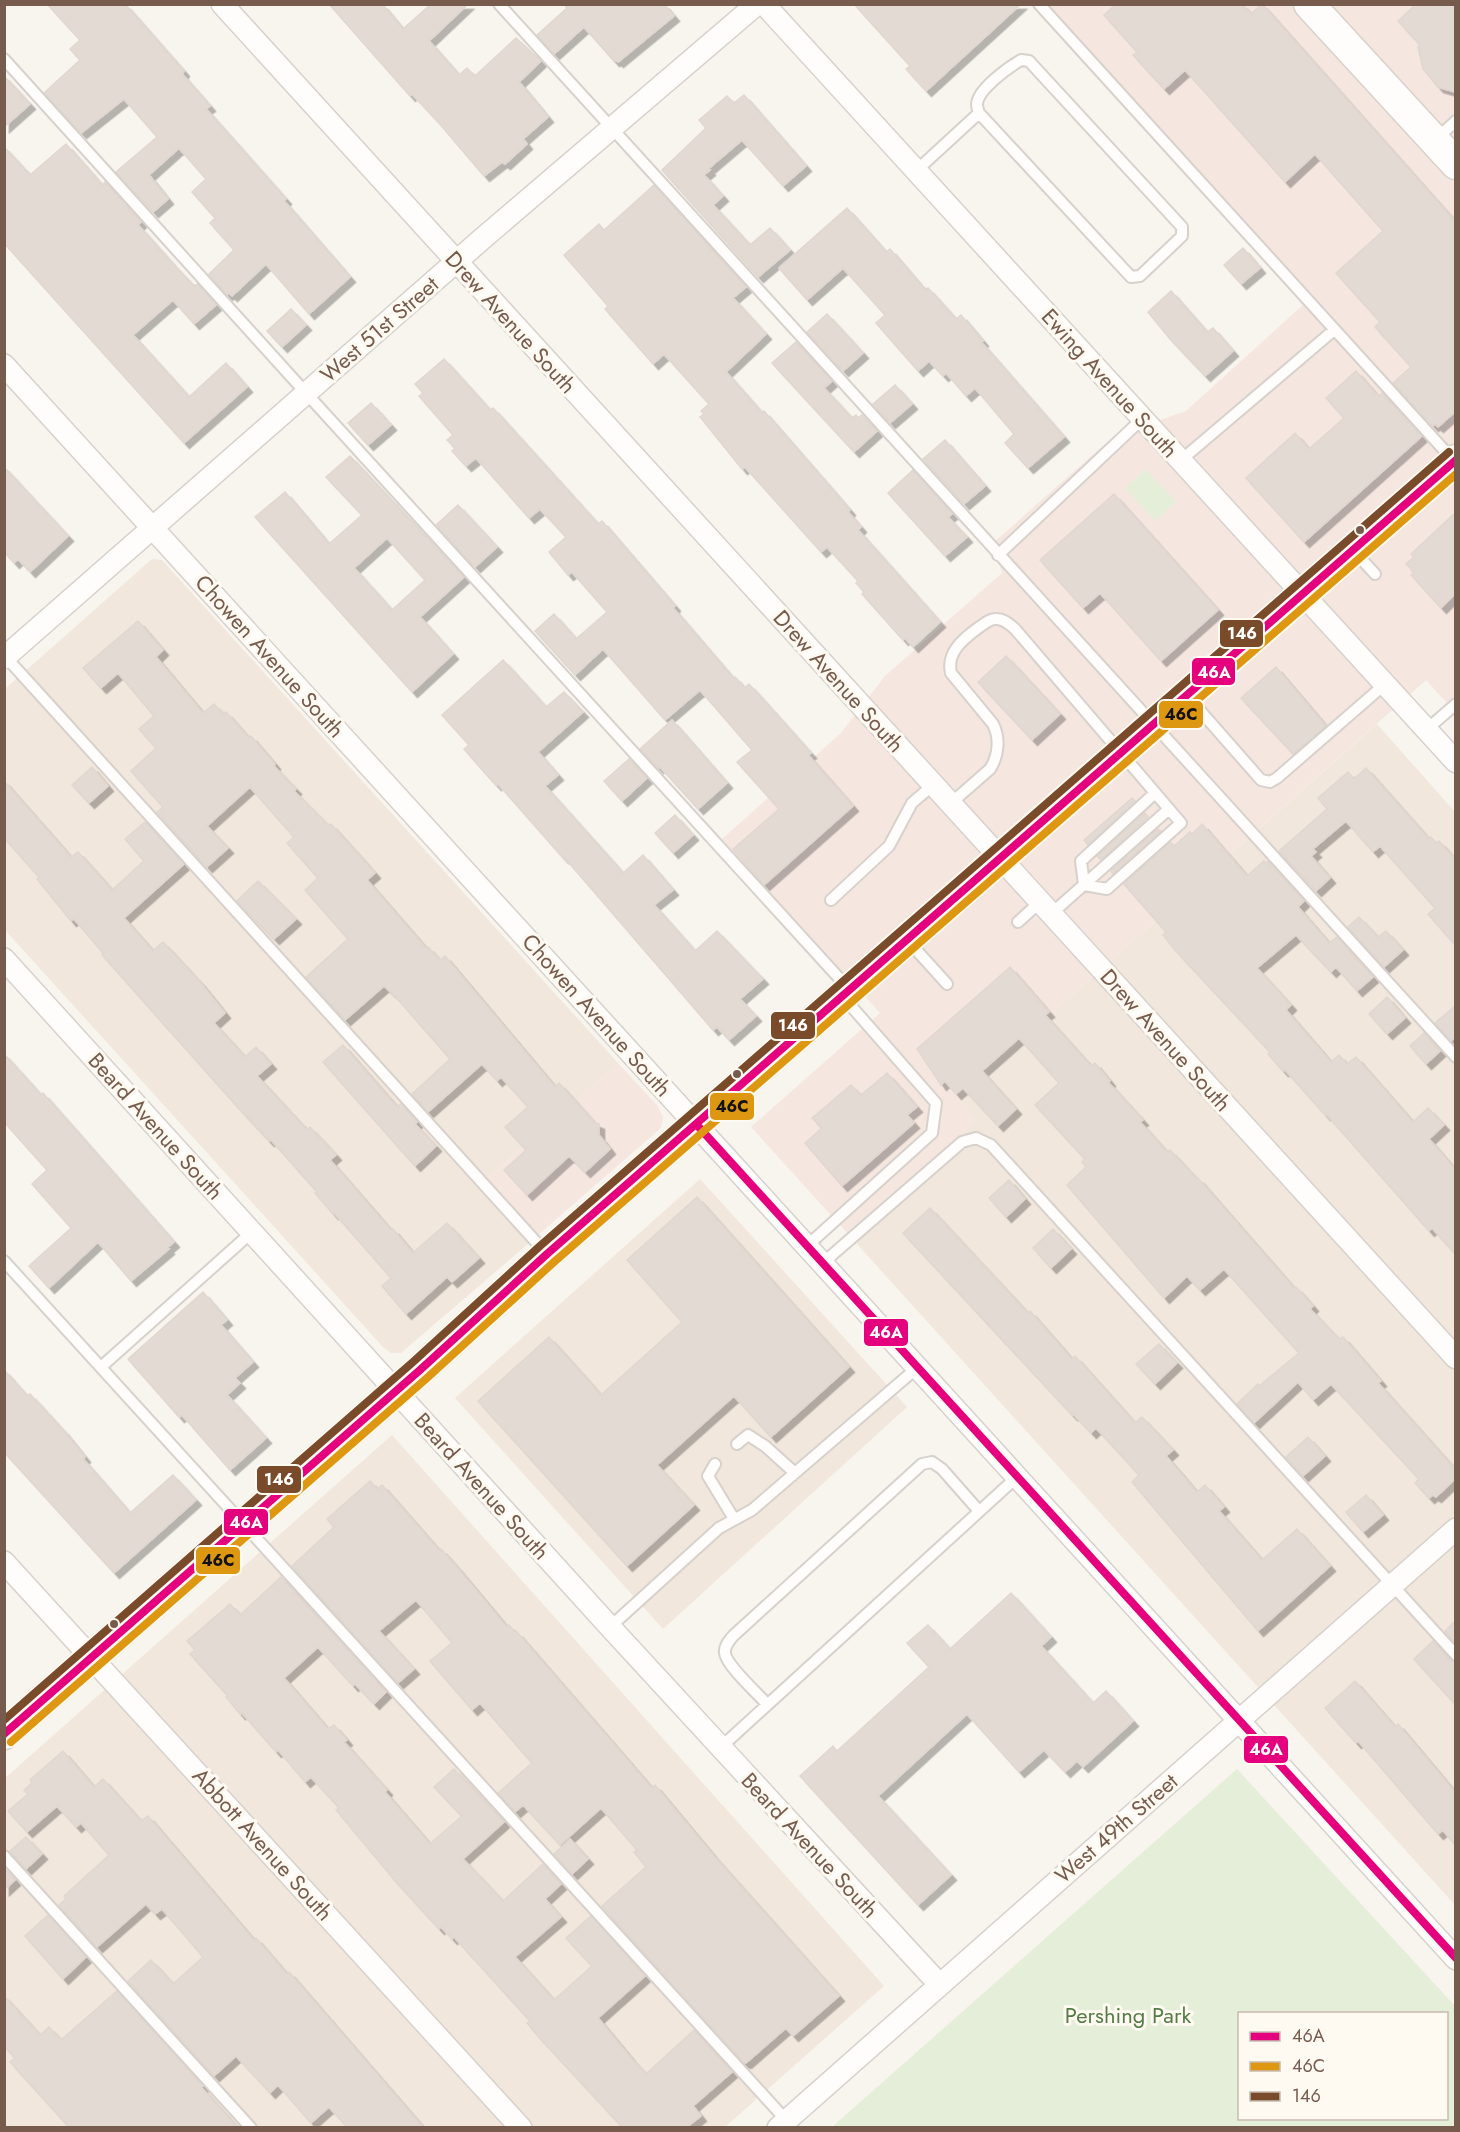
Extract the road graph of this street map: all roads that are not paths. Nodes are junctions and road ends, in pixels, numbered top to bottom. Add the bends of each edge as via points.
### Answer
1 (222, 4) edge
2 (499, 4) edge
3 (757, 4) edge
4 (764, 4) edge
5 (1039, 4) edge
6 (1310, 4) edge
7 (4, 59) edge
8 (979, 113) junction
9 (612, 129) junction
10 (1445, 131) edge
11 (1455, 164) edge
12 (916, 171) junction
13 (456, 261) junction
14 (1334, 330) junction
15 (4, 365) edge
16 (306, 393) junction
17 (1142, 419) junction
18 (1455, 460) edge
19 (1180, 461) junction
20 (153, 528) junction
21 (1352, 549) junction
22 (998, 555) junction
23 (1375, 574) dead end
24 (1301, 594) junction
25 (5, 657) edge
26 (1384, 685) junction
27 (1186, 695) junction
28 (1455, 704) edge
29 (1153, 725) junction
30 (1426, 730) junction
31 (1120, 754) junction
32 (1455, 762) edge
33 (933, 785) junction
34 (1155, 794) junction
35 (950, 804) junction
36 (1169, 809) junction
37 (1000, 858) junction
38 (1084, 885) junction
39 (831, 900) dead end
40 (1046, 908) junction
41 (1018, 922) dead end
42 (907, 939) junction
43 (4, 959) edge
44 (947, 984) dead end
45 (846, 993) junction
46 (1455, 1057) edge
47 (696, 1124) junction
48 (252, 1232) junction
49 (808, 1245) junction
50 (547, 1254) junction
51 (4, 1261) edge
52 (824, 1262) junction
53 (1455, 1358) edge
54 (101, 1367) junction
55 (918, 1367) junction
56 (396, 1391) junction
57 (737, 1444) dead end
58 (716, 1464) dead end
59 (795, 1473) junction
60 (1017, 1477) junction
61 (979, 1510) junction
62 (734, 1519) junction
63 (244, 1524) junction
64 (1455, 1529) edge
65 (4, 1562) edge
66 (1391, 1585) junction
67 (610, 1627) junction
68 (1455, 1655) edge
69 (92, 1657) junction
70 (767, 1704) junction
71 (1238, 1720) junction
72 (4, 1734) edge
73 (720, 1748) junction
74 (4, 1856) edge
75 (1455, 1959) edge
76 (939, 1984) junction
77 (782, 2123) edge
78 (251, 2127) edge
79 (521, 2127) edge

1 - 13 street, Drew Avenue South
2 - 9 lane
3 - 9 street, West 51st Street
4 - 12 street, Ewing Avenue South
5 - 14 lane
6 - 10 main road
7 - 16 lane
8 - 8 lane via 1131,278 1140,276 1182,236 1182,227 1029,61 1021,60 986,88 977,104
8 - 12 lane
9 - 13 street, West 51st Street
9 - 22 lane
10 - 11 main road
12 - 17 street, Ewing Avenue South
13 - 16 street, West 51st Street
13 - 33 street, Drew Avenue South
14 - 18 lane
14 - 19 lane
15 - 20 street, Chowen Avenue South
16 - 20 street, West 51st Street
16 - 45 lane
17 - 19 street, Ewing Avenue South
17 - 22 lane
18 - 21 main road
19 - 24 street, Ewing Avenue South
20 - 25 street, West 51st Street
20 - 47 street, Chowen Avenue South
21 - 23 lane
21 - 24 main road
22 - 29 lane
24 - 26 street, Ewing Avenue South
24 - 27 main road
25 - 50 lane
26 - 27 lane via 1270,782 1261,780
26 - 30 street, Ewing Avenue South
27 - 29 main road
28 - 30 lane
29 - 31 main road
29 - 46 lane
30 - 32 street, Ewing Avenue South
31 - 34 lane
31 - 35 lane via 1015,629 995,619 970,634 957,647 949,665 951,673 993,724 998,741 990,768
31 - 37 main road
33 - 35 street, Drew Avenue South
33 - 39 lane via 912,803 889,846
34 - 36 lane
34 - 38 lane via 1081,861
35 - 37 street, Drew Avenue South
36 - 38 lane
36 - 38 lane via 1181,824 1107,889
37 - 40 street, Drew Avenue South
37 - 42 main road
38 - 40 lane
40 - 41 lane
40 - 53 street, Drew Avenue South
42 - 44 lane
42 - 45 main road
43 - 48 street, Beard Avenue South
45 - 47 main road
45 - 49 lane via 936,1103 932,1133
47 - 49 street, Chowen Avenue South
47 - 50 main road
48 - 54 lane
48 - 56 street, Beard Avenue South
49 - 52 street, Chowen Avenue South
50 - 56 main road
51 - 54 lane
52 - 55 street, Chowen Avenue South
52 - 66 lane via 962,1142 976,1138 991,1145
54 - 63 lane
55 - 59 lane
55 - 60 street, Chowen Avenue South
56 - 63 main road
56 - 67 street, Beard Avenue South
57 - 59 lane via 748,1435
58 - 62 lane via 708,1476
59 - 62 lane via 752,1510
60 - 61 lane
60 - 71 street, Chowen Avenue South
61 - 70 lane
61 - 70 lane via 942,1469 932,1462 922,1464 733,1636 724,1653
62 - 67 lane via 719,1528
63 - 69 main road
63 - 77 lane
64 - 66 street, West 49th Street
65 - 69 street, Abbott Avenue South
66 - 68 lane
66 - 71 street, West 49th Street
67 - 73 street, Beard Avenue South
69 - 72 main road
69 - 79 street, Abbott Avenue South
70 - 73 lane
71 - 75 street, Chowen Avenue South
71 - 76 street, West 49th Street
73 - 76 street, Beard Avenue South
74 - 78 lane
76 - 77 street, West 49th Street

